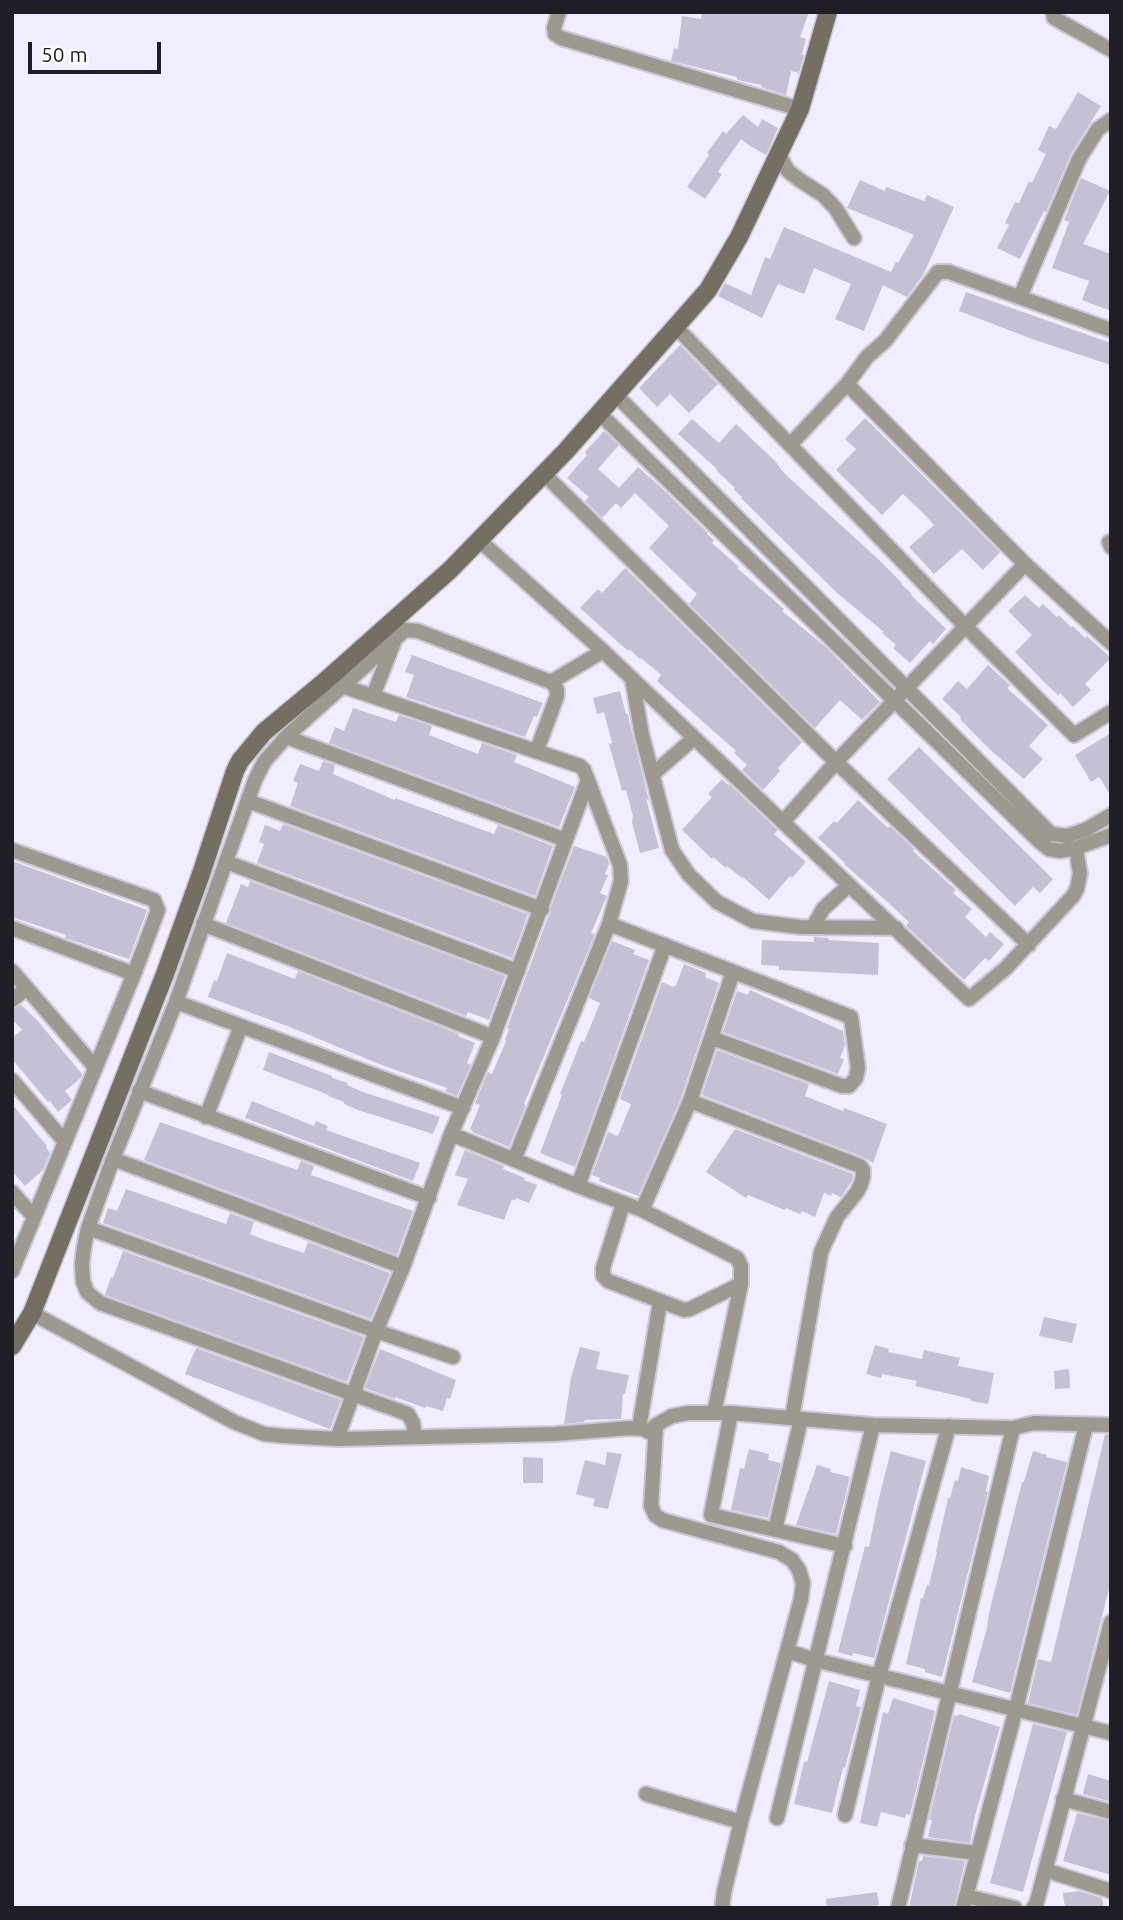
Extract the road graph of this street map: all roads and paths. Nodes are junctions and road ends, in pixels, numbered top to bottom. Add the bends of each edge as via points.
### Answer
1 (559, 12) edge
2 (828, 12) edge
3 (1053, 12) edge
4 (1111, 50) edge
5 (800, 109) junction
6 (1111, 121) edge
7 (779, 155) junction
8 (854, 238) dead end
9 (1020, 297) junction
10 (676, 327) junction
11 (1111, 330) edge
12 (847, 384) junction
13 (616, 395) junction
14 (600, 414) junction
15 (790, 444) junction
16 (543, 473) junction
17 (479, 540) junction
18 (1025, 564) junction
19 (966, 626) junction
20 (396, 637) junction
21 (1111, 643) edge
22 (603, 651) junction
23 (360, 660) junction
24 (632, 679) junction
25 (551, 682) junction
26 (342, 686) junction
27 (906, 689) junction
28 (373, 696) junction
29 (895, 701) junction
30 (1111, 712) edge
31 (286, 737) junction
32 (694, 738) junction
33 (537, 750) junction
34 (240, 761) junction
35 (836, 762) junction
36 (260, 769) junction
37 (652, 775) junction
38 (588, 780) junction
39 (248, 801) junction
40 (1111, 815) edge
41 (783, 822) junction
42 (1111, 835) edge
43 (565, 840) junction
44 (1076, 848) junction
45 (12, 850) edge
46 (226, 862) junction
47 (849, 885) junction
48 (542, 909) junction
49 (203, 924) junction
50 (609, 924) junction
51 (813, 927) junction
52 (12, 928) edge
53 (895, 928) junction
54 (665, 945) junction
55 (1029, 945) junction
56 (12, 971) edge
57 (518, 971) junction
58 (733, 972) junction
59 (134, 974) junction
60 (27, 988) junction
61 (12, 1000) edge
62 (176, 1002) junction
63 (241, 1026) junction
64 (144, 1029) junction
65 (162, 1036) junction
66 (494, 1037) junction
67 (712, 1038) junction
68 (136, 1048) junction
69 (154, 1055) junction
70 (95, 1067) junction
71 (12, 1080) edge
72 (139, 1091) junction
73 (690, 1101) junction
74 (463, 1108) junction
75 (206, 1117) junction
76 (452, 1134) junction
77 (65, 1142) junction
78 (113, 1159) junction
79 (514, 1160) junction
80 (578, 1186) junction
81 (12, 1192) edge
82 (429, 1198) junction
83 (624, 1204) junction
84 (642, 1210) junction
85 (34, 1217) junction
86 (88, 1228) junction
87 (403, 1267) junction
88 (12, 1271) edge
89 (741, 1284) junction
90 (660, 1302) junction
91 (32, 1313) junction
92 (376, 1331) junction
93 (12, 1346) edge
94 (453, 1357) dead end
95 (353, 1396) junction
96 (714, 1413) junction
97 (731, 1413) junction
98 (796, 1419) junction
99 (656, 1424) junction
100 (873, 1425) junction
101 (1086, 1425) junction
102 (1111, 1425) edge
103 (949, 1426) junction
104 (639, 1428) junction
105 (1013, 1428) junction
106 (415, 1437) junction
107 (337, 1439) junction
108 (711, 1515) junction
109 (775, 1530) junction
110 (721, 1536) junction
111 (845, 1546) junction
112 (1111, 1622) edge
113 (787, 1651) junction
114 (815, 1660) junction
115 (1105, 1663) edge
116 (878, 1676) junction
117 (949, 1693) junction
118 (1016, 1709) junction
119 (1082, 1725) junction
120 (1111, 1733) edge
121 (646, 1794) dead end
122 (1063, 1799) junction
123 (1111, 1812) edge
124 (845, 1815) dead end
125 (777, 1818) dead end
126 (741, 1822) junction
127 (912, 1845) junction
128 (978, 1853) junction
129 (1045, 1870) junction
130 (1111, 1891) edge
131 (964, 1902) edge
132 (722, 1908) edge
133 (898, 1908) edge
134 (1015, 1908) edge
135 (1033, 1908) edge

1 - 5 street via 554,28 561,38
2 - 5 street
3 - 4 street via 1054,18
5 - 7 street
6 - 9 street via 1098,130 1079,159
7 - 8 street via 789,171 836,209
7 - 10 street via 708,290
9 - 11 street
9 - 12 street via 938,272
10 - 13 street
10 - 15 street
12 - 15 street
12 - 18 street
13 - 14 street
13 - 27 street
14 - 16 street
14 - 29 street
15 - 19 street
16 - 17 street
16 - 35 street
17 - 22 street
17 - 23 street
18 - 19 street
18 - 21 street
19 - 27 street
19 - 30 street via 1074,735
20 - 23 street
20 - 25 street via 405,630 418,631
20 - 28 street
22 - 24 street
22 - 25 street
23 - 26 street
23 - 34 street via 264,732
24 - 32 street
24 - 37 street
25 - 33 street via 557,696
26 - 28 street
26 - 31 street
27 - 29 street
27 - 40 street via 1051,834 1067,836 1087,830
28 - 33 street
29 - 35 street
29 - 44 street via 1040,842 1060,851
31 - 36 street
31 - 43 street
32 - 37 street
32 - 41 street
33 - 38 street via 578,765
34 - 36 street
34 - 64 street
35 - 41 street
35 - 55 street
36 - 39 street
37 - 51 street via 671,850 717,902 752,921
38 - 43 street
38 - 50 street via 621,864
39 - 46 street
39 - 48 street
41 - 47 street
42 - 44 street
43 - 48 street
44 - 55 street via 1077,889
45 - 59 street via 154,900 157,916
46 - 49 street
46 - 57 street
47 - 51 street via 823,909
47 - 53 street
48 - 57 street
49 - 62 street
49 - 66 street
50 - 54 street
50 - 79 street
51 - 53 street
52 - 59 street
53 - 55 street via 969,999
54 - 58 street
54 - 80 street
56 - 60 street
57 - 66 street
58 - 67 street
58 - 67 street via 851,1017 856,1078 842,1086
59 - 70 street
60 - 61 street
60 - 70 street
62 - 63 street
62 - 65 street
63 - 74 street
63 - 75 street
64 - 65 street
64 - 68 street
65 - 69 street
66 - 74 street
67 - 73 street
68 - 69 street
68 - 91 street
69 - 72 street
70 - 77 street
71 - 77 street
72 - 75 street
72 - 78 street
73 - 84 street
73 - 98 street via 863,1170 857,1192 837,1217 821,1252
74 - 76 street
75 - 82 street
76 - 79 street
76 - 82 street
77 - 85 street
78 - 86 street
78 - 87 street
79 - 80 street
80 - 83 street
81 - 85 street
82 - 87 street
83 - 84 street
83 - 90 street via 603,1276
84 - 89 street via 737,1258
85 - 88 street
86 - 92 street
86 - 95 street via 83,1281 100,1303
87 - 92 street
89 - 90 street via 690,1309
89 - 96 street
90 - 104 street
91 - 93 street
91 - 107 street via 249,1429
92 - 94 street
92 - 95 street
95 - 106 street via 408,1414
95 - 107 street
96 - 97 street
96 - 99 street via 672,1416
97 - 98 street
97 - 108 street
98 - 100 street
98 - 109 street
99 - 104 street via 649,1432
99 - 110 street via 652,1511 662,1520
100 - 103 street
100 - 111 street
101 - 102 street
101 - 105 street via 1034,1423
101 - 118 street
103 - 105 street
103 - 116 street
104 - 106 street
105 - 117 street
106 - 107 street
108 - 109 street
108 - 110 street via 711,1527
109 - 111 street
110 - 113 street via 779,1552 799,1570 801,1599
111 - 114 street
112 - 115 street
113 - 114 street
113 - 126 street
114 - 116 street
114 - 125 street
115 - 119 street
116 - 117 street
116 - 124 street
117 - 118 street
117 - 127 street
118 - 119 street
118 - 128 street
119 - 120 street
119 - 122 street
121 - 126 street
122 - 123 street
122 - 129 street
126 - 132 street
127 - 128 street
127 - 133 street
128 - 131 street
129 - 130 street
129 - 135 street
131 - 134 street

